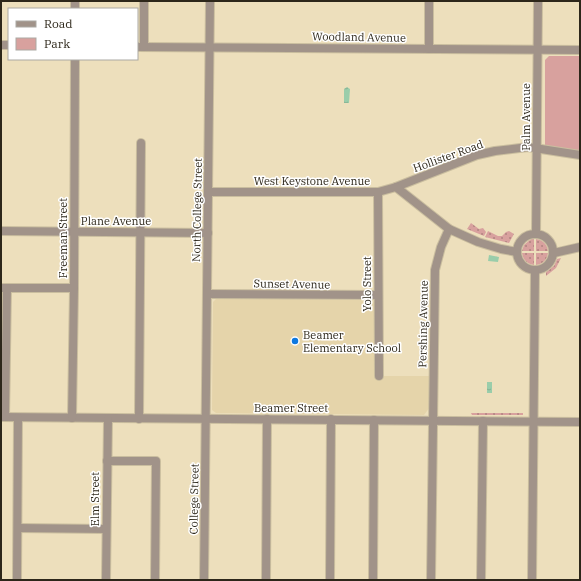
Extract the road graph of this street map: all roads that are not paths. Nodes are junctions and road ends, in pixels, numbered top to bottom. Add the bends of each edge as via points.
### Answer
1 (144, 1) edge
2 (210, 1) edge
3 (430, 1) edge
4 (538, 1) edge
5 (141, 47) edge
6 (209, 47) junction
7 (429, 49) junction
8 (537, 50) junction
9 (580, 50) edge
10 (75, 60) edge
11 (141, 143) dead end
12 (537, 148) junction
13 (580, 155) edge
14 (396, 187) junction
15 (208, 192) junction
16 (378, 192) junction
17 (449, 229) junction
18 (1, 232) edge
19 (74, 232) junction
20 (140, 232) junction
21 (208, 233) junction
22 (536, 234) junction
23 (580, 247) edge
24 (517, 252) junction
25 (554, 252) junction
26 (535, 271) junction
27 (4, 288) edge
28 (74, 288) junction
29 (207, 294) junction
30 (378, 300) junction
31 (379, 376) dead end
32 (3, 418) edge
33 (18, 418) junction
34 (72, 418) junction
35 (108, 418) junction
36 (139, 419) junction
37 (206, 419) junction
38 (267, 419) junction
39 (330, 419) junction
40 (374, 420) junction
41 (433, 420) junction
42 (483, 421) junction
43 (534, 421) junction
44 (580, 422) edge
45 (107, 461) junction
46 (18, 528) junction
47 (106, 529) junction
48 (17, 580) edge
49 (106, 580) edge
50 (155, 580) edge
51 (204, 580) edge
52 (266, 580) edge
53 (330, 580) edge
54 (373, 580) edge
55 (431, 580) edge
56 (481, 580) edge
57 (532, 580) edge

1 - 5 street
2 - 6 street, North College Street
3 - 7 street
4 - 8 street, Palm Avenue
5 - 6 street, Woodland Avenue
6 - 7 street, Woodland Avenue
6 - 15 street, North College Street
7 - 8 street, Woodland Avenue
8 - 9 street, Woodland Avenue
8 - 12 street, Palm Avenue
10 - 19 street, Freeman Street
11 - 20 street
12 - 13 street, Hollister Road
12 - 14 street, Hollister Road via 515,148 477,155
12 - 22 street, Palm Avenue
14 - 16 street, West Keystone Avenue
14 - 17 street
15 - 16 street, West Keystone Avenue
15 - 21 street, North College Street
16 - 30 street, Yolo Street
17 - 24 street via 478,242
17 - 41 street, Pershing Avenue via 435,270
18 - 19 street, Plane Avenue
19 - 20 street, Plane Avenue
19 - 28 street, Freeman Street
20 - 21 street, Plane Avenue
20 - 36 street
21 - 29 street, North College Street
22 - 24 street via 522,239
22 - 25 street via 549,240
23 - 25 street
24 - 26 street via 522,265
25 - 26 street via 548,266
26 - 43 street
27 - 28 street
27 - 32 street
28 - 34 street, Freeman Street
29 - 30 street, Sunset Avenue
29 - 37 street, North College Street
30 - 31 street, Yolo Street
32 - 33 street, Beamer Street
33 - 34 street, Beamer Street
33 - 46 street
34 - 35 street, Beamer Street
35 - 36 street, Beamer Street
35 - 45 street, Elm Street
36 - 37 street, Beamer Street
37 - 38 street, Beamer Street
37 - 51 street, College Street
38 - 39 street, Beamer Street
38 - 52 street
39 - 40 street, Beamer Street
39 - 53 street
40 - 41 street, Beamer Street
40 - 54 street
41 - 42 street, Beamer Street
41 - 55 street, Pershing Avenue
42 - 43 street, Beamer Street
42 - 56 street
43 - 44 street, Beamer Street
43 - 57 street
45 - 47 street, Elm Street
45 - 50 street via 156,461
46 - 47 street
46 - 48 street
47 - 49 street, Elm Street

